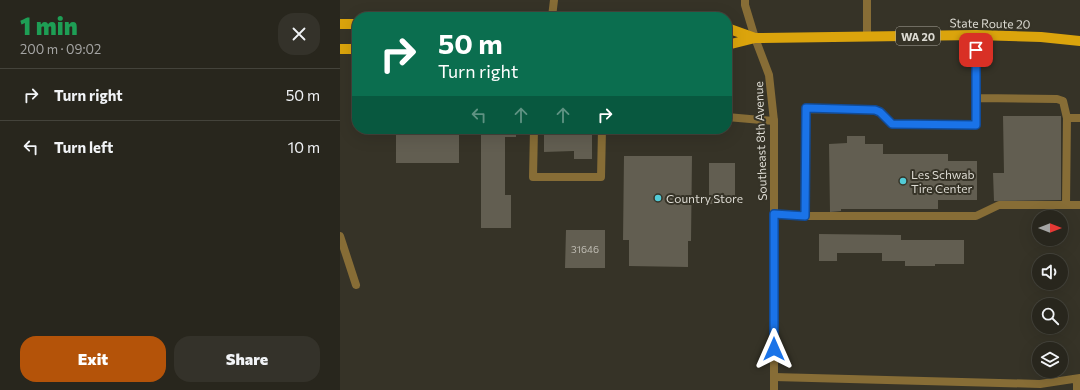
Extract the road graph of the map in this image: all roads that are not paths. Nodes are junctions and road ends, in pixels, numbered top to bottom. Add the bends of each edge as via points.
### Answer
1 (554, 0) edge
2 (745, 0) edge
3 (867, 0) edge
4 (553, 12) edge
5 (340, 24) edge
6 (352, 24) edge
7 (732, 30) edge
8 (976, 35) junction
9 (867, 37) junction
10 (755, 38) junction
11 (1080, 41) edge
12 (732, 44) edge
13 (340, 49) edge
14 (352, 49) edge
15 (977, 98) junction
16 (732, 117) edge
17 (1068, 118) junction
18 (1080, 118) edge
19 (774, 121) junction
20 (534, 134) edge
21 (602, 134) edge
22 (1066, 205) junction
23 (1080, 205) edge
24 (774, 214) junction
25 (805, 216) junction
26 (340, 236) edge
27 (356, 285) dead end
28 (774, 377) junction
29 (1078, 378) edge
30 (774, 390) edge
31 (1077, 390) edge

1 - 4 street
2 - 10 street, Southeast 8th Avenue
3 - 9 street
5 - 6 main road
7 - 10 main road, State Route 20 / WA 20
8 - 9 main road, State Route 20 / WA 20
8 - 11 main road, State Route 20 / WA 20
8 - 15 street
9 - 10 main road, State Route 20 / WA 20
10 - 12 main road, State Route 20 / WA 20
10 - 19 street, Southeast 8th Avenue via 770,75
13 - 14 main road
15 - 17 street via 1057,99 1063,101
15 - 25 street via 976,125 892,124 875,110 806,108
16 - 19 street
17 - 18 street
17 - 22 street
19 - 24 street, Southeast 8th Avenue
20 - 21 street via 533,177 601,177
22 - 23 street
22 - 25 street via 999,205 976,216
24 - 25 street
24 - 28 street, Southeast 8th Avenue
26 - 27 street
28 - 29 street via 1040,384
28 - 30 street, Southeast 8th Avenue
29 - 31 street

